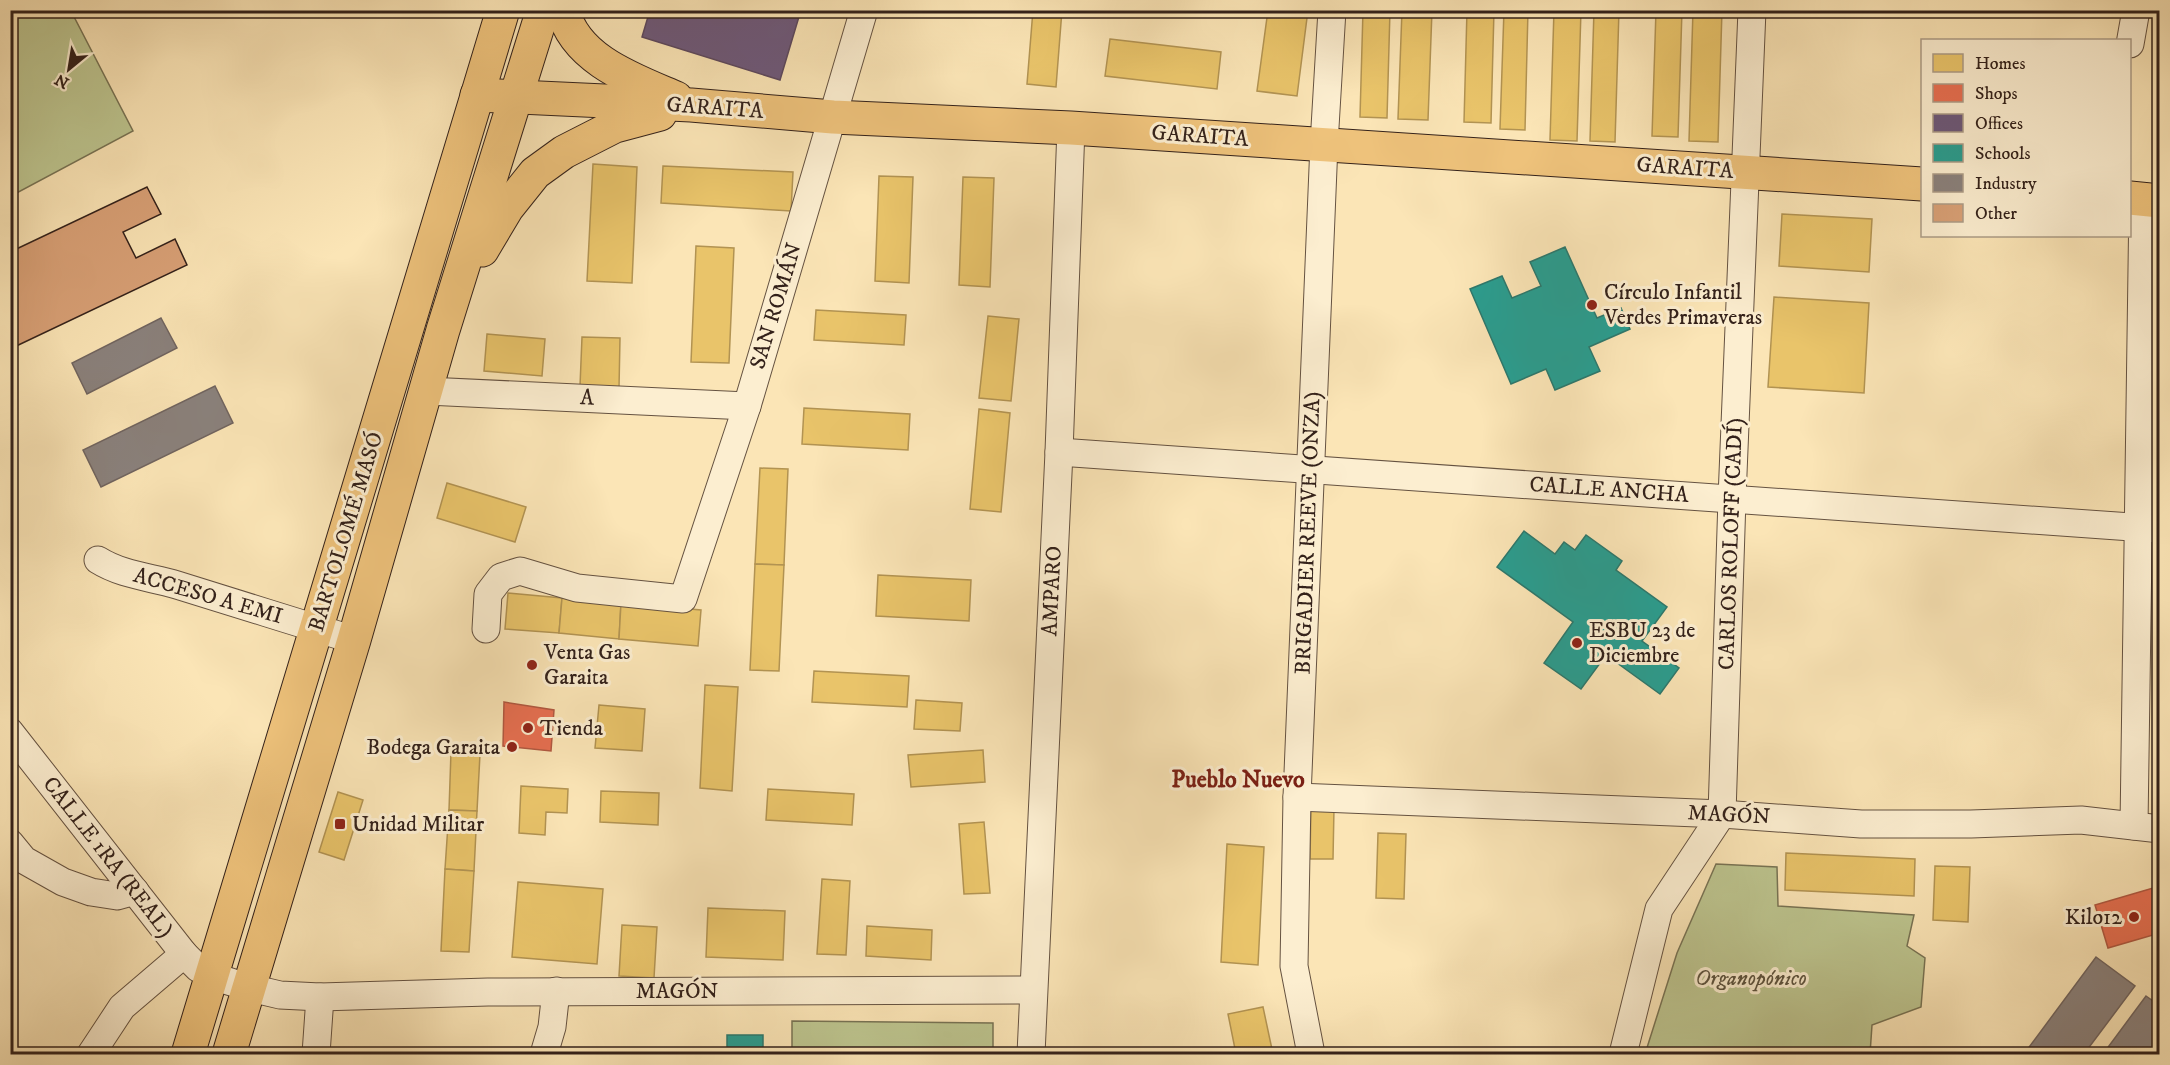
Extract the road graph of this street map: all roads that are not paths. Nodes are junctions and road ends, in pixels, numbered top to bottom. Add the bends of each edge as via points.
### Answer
1 (503, 10) edge
2 (543, 10) edge
3 (562, 10) edge
4 (864, 10) edge
5 (1332, 10) edge
6 (1752, 10) edge
7 (2136, 10) edge
8 (2131, 39) edge
9 (477, 95) junction
10 (516, 99) junction
11 (691, 105) junction
12 (833, 117) junction
13 (1071, 128) junction
14 (1324, 144) junction
15 (1746, 172) junction
16 (1921, 184) edge
17 (2144, 199) edge
18 (443, 330) junction
19 (427, 391) junction
20 (747, 406) junction
21 (1059, 452) junction
22 (1311, 470) junction
23 (1732, 498) junction
24 (2149, 528) edge
25 (98, 560) dead end
26 (316, 629) junction
27 (486, 629) dead end
28 (354, 640) junction
29 (10, 732) edge
30 (1297, 797) junction
31 (1722, 814) junction
32 (2147, 828) edge
33 (10, 843) edge
34 (135, 891) junction
35 (184, 954) junction
36 (212, 976) junction
37 (250, 988) junction
38 (1033, 990) junction
39 (556, 992) junction
40 (320, 997) junction
41 (91, 1054) edge
42 (188, 1054) edge
43 (229, 1054) edge
44 (316, 1054) edge
45 (544, 1054) edge
46 (1031, 1054) edge
47 (1311, 1054) edge
48 (1623, 1054) edge

1 - 9 main road, BARTOLOMÉ MASÓ
2 - 10 main road, BARTOLOMÉ MASÓ
3 - 11 main road via 587,52 631,78
4 - 12 street, SAN ROMÁN
5 - 14 street, BRIGADIER REEVE (ONZA)
6 - 15 street, CARLOS ROLOFF (CADÍ)
7 - 8 street
9 - 10 main road, GARAITA
9 - 26 main road, BARTOLOMÉ MASÓ
10 - 11 main road, GARAITA
10 - 18 main road, BARTOLOMÉ MASÓ
11 - 12 main road, GARAITA
11 - 18 main road via 615,126 564,152 535,173 507,207 461,287
12 - 13 main road, GARAITA
12 - 20 street, SAN ROMÁN
13 - 14 main road, GARAITA
13 - 21 street, AMPARO
14 - 15 main road, GARAITA
14 - 22 street, BRIGADIER REEVE (ONZA)
15 - 16 main road, GARAITA
15 - 23 street, CARLOS ROLOFF (CADÍ)
17 - 24 street
18 - 19 main road, BARTOLOMÉ MASÓ
19 - 20 street, A
19 - 28 main road, BARTOLOMÉ MASÓ
20 - 27 street, SAN ROMÁN via 683,599 577,588 520,571 501,577 488,594
21 - 22 street, CALLE ANCHA
21 - 38 street, AMPARO
22 - 23 street, CALLE ANCHA
22 - 30 street, BRIGADIER REEVE (ONZA)
23 - 24 street, CALLE ANCHA
23 - 31 street, CARLOS ROLOFF (CADÍ)
24 - 32 street
25 - 26 street, ACCESO A EMI via 128,573
26 - 28 street, ACCESO A EMI
26 - 36 main road, BARTOLOMÉ MASÓ
28 - 37 main road, BARTOLOMÉ MASÓ
29 - 34 street, CALLE 1RA (REAL)
30 - 31 street, MAGÓN
30 - 47 street, BRIGADIER REEVE (ONZA) via 1294,966
31 - 32 street, MAGÓN via 1861,824 2080,820
31 - 48 street via 1659,909
33 - 34 street via 24,860 63,882 117,896
34 - 35 street, CALLE 1RA (REAL)
35 - 36 street, CALLE 1RA (REAL)
35 - 41 street via 122,1007
36 - 37 street, CALLE 1RA (REAL)
36 - 42 main road, BARTOLOMÉ MASÓ
37 - 40 street, MAGÓN via 280,995
37 - 43 main road, BARTOLOMÉ MASÓ
38 - 39 street, MAGÓN
38 - 46 street, AMPARO
39 - 40 street, MAGÓN
39 - 45 street
40 - 44 street

